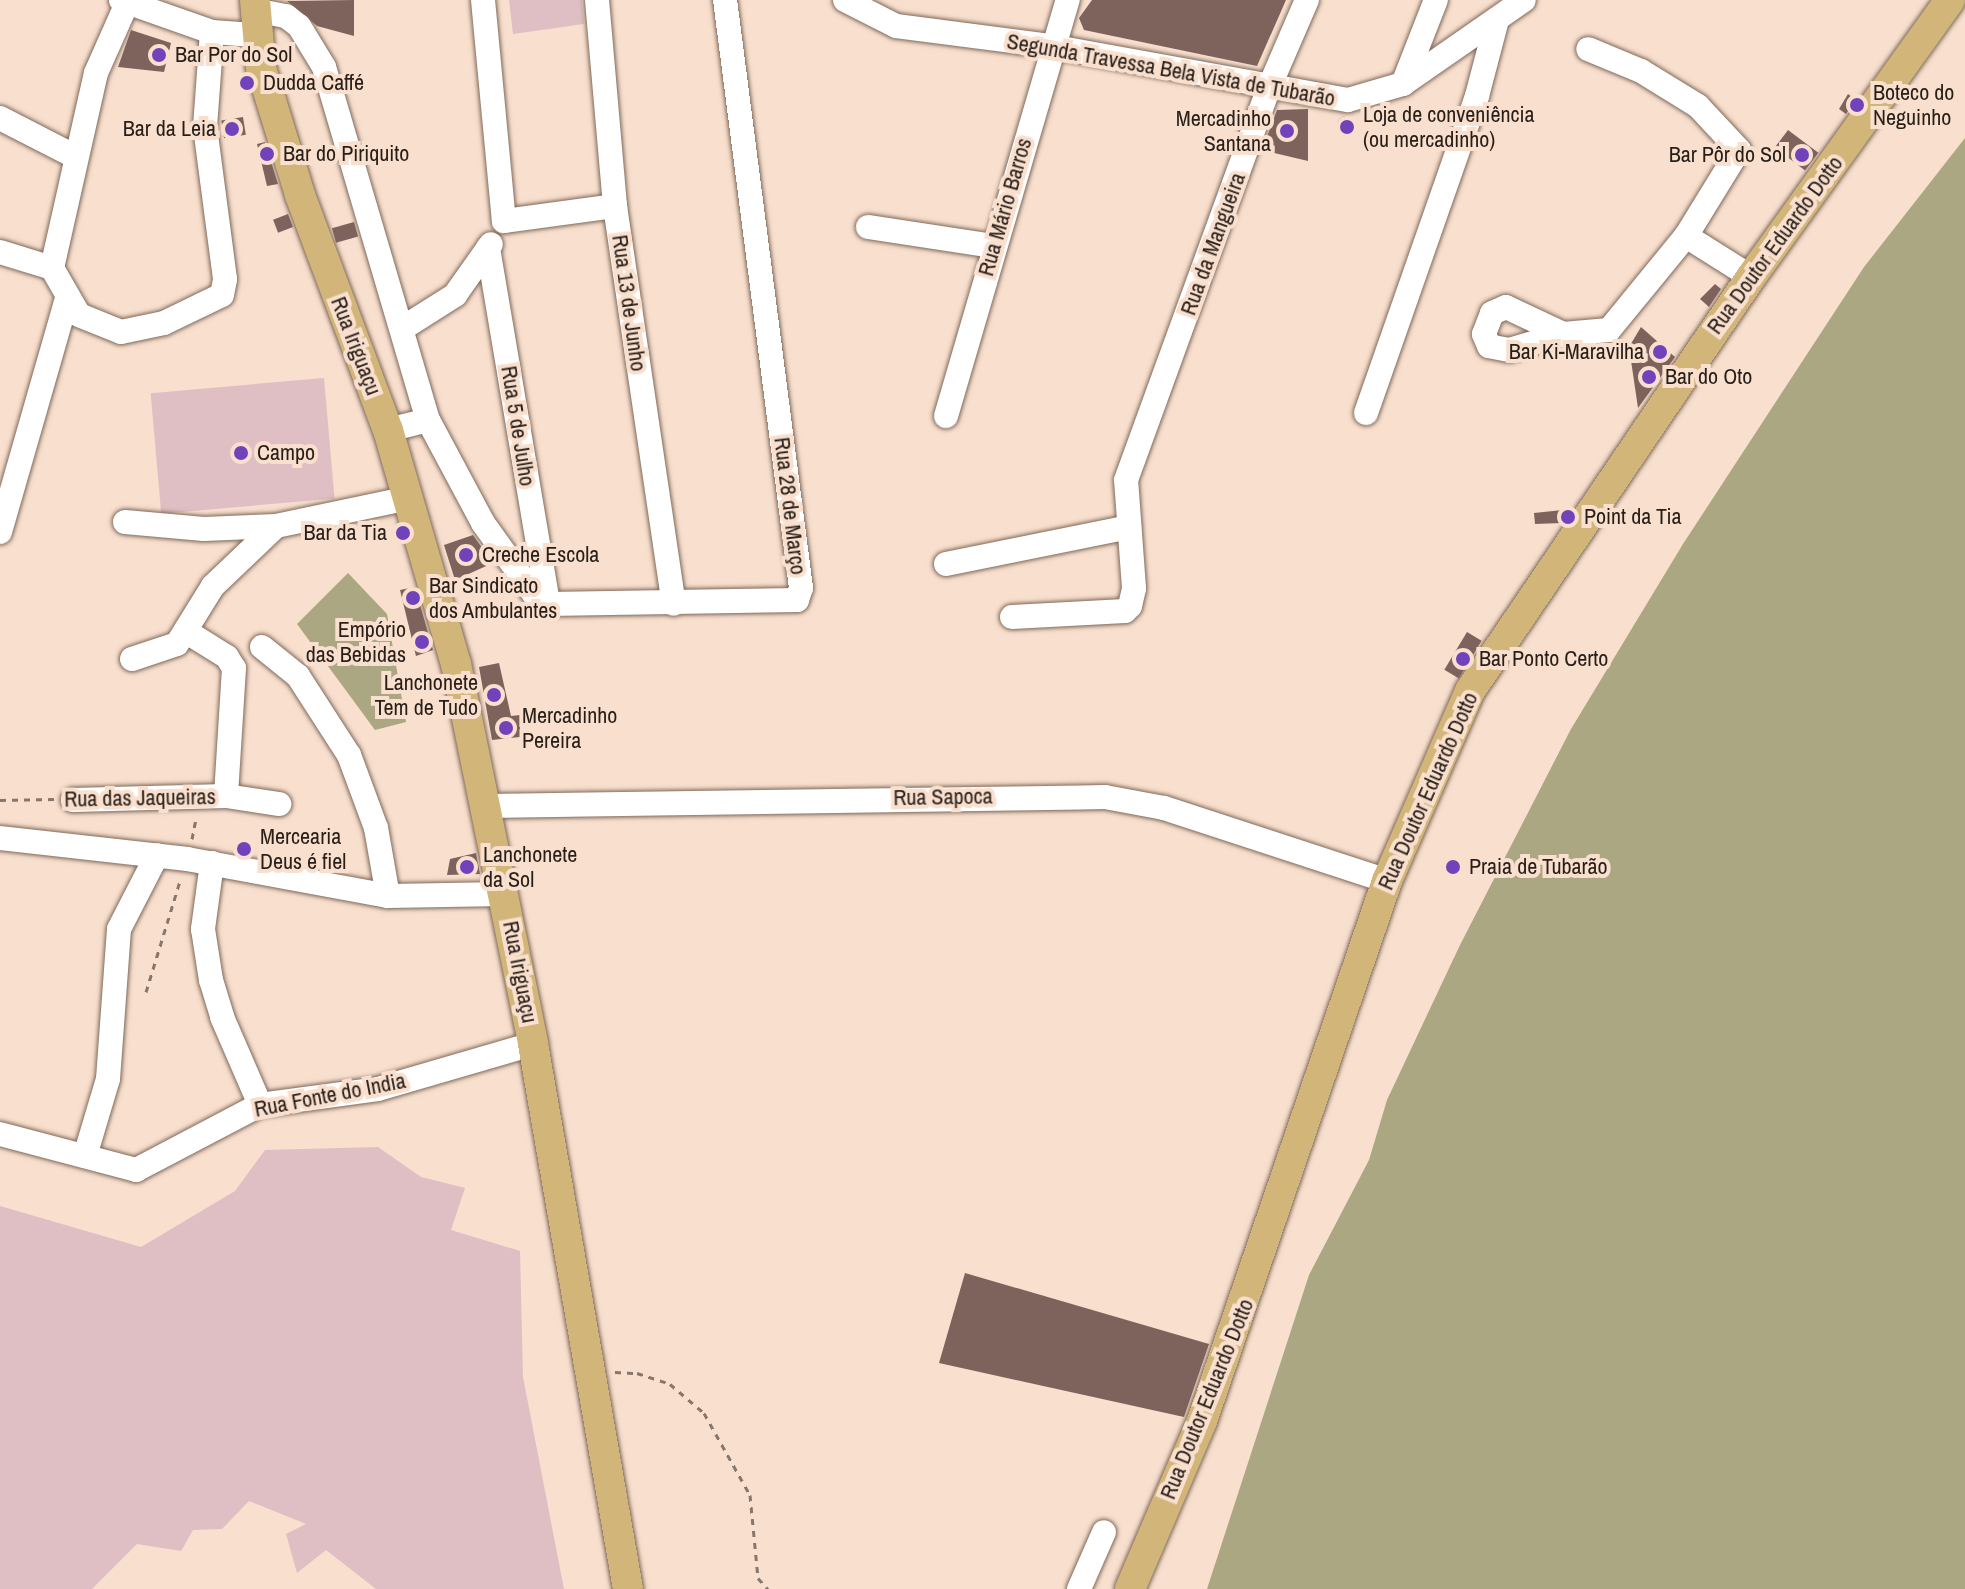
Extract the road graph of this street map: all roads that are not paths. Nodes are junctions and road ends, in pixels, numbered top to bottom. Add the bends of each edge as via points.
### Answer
1 (483, 0) edge
2 (597, 0) edge
3 (725, 0) edge
4 (845, 0) edge
5 (1068, 0) edge
6 (1307, 0) edge
7 (1436, 0) edge
8 (1524, 0) edge
9 (1950, 0) edge
10 (124, 1) edge
11 (254, 15) edge
12 (1497, 20) junction
13 (212, 32) junction
14 (1050, 46) junction
15 (1588, 49) dead end
16 (1403, 84) junction
17 (1268, 90) junction
18 (0, 118) edge
19 (74, 156) junction
20 (615, 206) junction
21 (504, 221) junction
22 (868, 227) dead end
23 (1686, 236) junction
24 (994, 246) junction
25 (488, 248) junction
26 (0, 252) edge
27 (52, 268) junction
28 (1751, 277) junction
29 (67, 299) junction
30 (403, 328) junction
31 (1563, 334) dead end
32 (1366, 413) dead end
33 (946, 416) dead end
34 (428, 420) junction
35 (388, 430) junction
36 (409, 498) junction
37 (125, 522) dead end
38 (276, 526) junction
39 (1129, 527) junction
40 (0, 532) edge
41 (946, 564) dead end
42 (548, 604) junction
43 (674, 604) junction
44 (1012, 617) dead end
45 (187, 632) junction
46 (262, 647) dead end
47 (132, 659) dead end
48 (226, 796) junction
49 (73, 800) road end
50 (279, 804) dead end
51 (487, 806) junction
52 (0, 838) edge
53 (157, 855) junction
54 (212, 863) junction
55 (1387, 881) junction
56 (505, 894) junction
57 (388, 896) junction
58 (533, 1044) junction
59 (260, 1105) junction
60 (0, 1134) edge
61 (85, 1156) junction
62 (1104, 1532) dead end
63 (628, 1589) edge
64 (1079, 1589) edge
65 (1130, 1589) edge

1 - 21 street
2 - 20 street, Rua 13 de Junho
3 - 43 street, Rua 28 de Março via 801,588 793,602
4 - 14 street, Segunda Travessa Bela Vista de Tubarão via 896,26
5 - 14 street, Rua Mário Barros
6 - 17 street, Rua da Mangueira
7 - 16 street
8 - 12 street, Segunda Travessa Bela Vista de Tubarão
9 - 28 main road, Rua Doutor Eduardo Dotto
10 - 13 street
10 - 19 street via 103,50
11 - 13 street
11 - 30 street via 286,16 299,26 324,67
11 - 35 main road, Rua Iriguaçu via 300,195
12 - 16 street, Segunda Travessa Bela Vista de Tubarão
12 - 32 street via 1477,96
13 - 29 street via 205,127 225,279 222,295 132,332 90,321
14 - 17 street, Segunda Travessa Bela Vista de Tubarão
14 - 24 street, Rua Mário Barros
15 - 23 street via 1641,71 1698,106 1736,142 1738,156
16 - 17 street, Segunda Travessa Bela Vista de Tubarão via 1348,100
17 - 39 street, Rua da Mangueira via 1125,490
18 - 19 street
19 - 27 street
20 - 21 street
20 - 43 street, Rua 13 de Junho
21 - 25 street
22 - 24 street
23 - 28 street
23 - 31 street via 1618,323 1609,330
24 - 33 street, Rua Mário Barros
25 - 30 street via 455,295
25 - 42 street, Rua 5 de Julho
26 - 27 street
27 - 29 street
28 - 55 main road, Rua Doutor Eduardo Dotto via 1470,691
29 - 40 street
30 - 34 street
34 - 35 street
34 - 42 street via 483,523 534,594
35 - 36 main road, Rua Iriguaçu
36 - 38 street
36 - 51 main road, Rua Iriguaçu via 456,664
37 - 38 street via 204,529
38 - 45 street via 213,586
39 - 41 street
39 - 44 street via 1134,588 1125,611
42 - 43 street, Rua 28 de Março
45 - 47 street via 177,644
45 - 48 street via 227,657 234,668
46 - 57 street via 298,676 349,755 376,828
48 - 49 street, Rua das Jaqueiras
48 - 50 street, Rua das Jaqueiras
51 - 55 street, Rua Sapoca via 1105,797 1164,808
51 - 56 main road, Rua Iriguaçu
52 - 53 street
53 - 54 street
53 - 61 street via 119,929 108,1079
54 - 57 street
54 - 59 street via 203,929 211,980
55 - 65 main road, Rua Doutor Eduardo Dotto via 1202,1421
56 - 57 street
56 - 58 main road, Rua Iriguaçu
58 - 59 street, Rua Fonte do India via 378,1089
58 - 63 main road, Rua Iriguaçu
59 - 61 street, Rua Fonte do India via 206,1130 151,1167 118,1167
60 - 61 street, Rua Fonte do India
62 - 64 street

